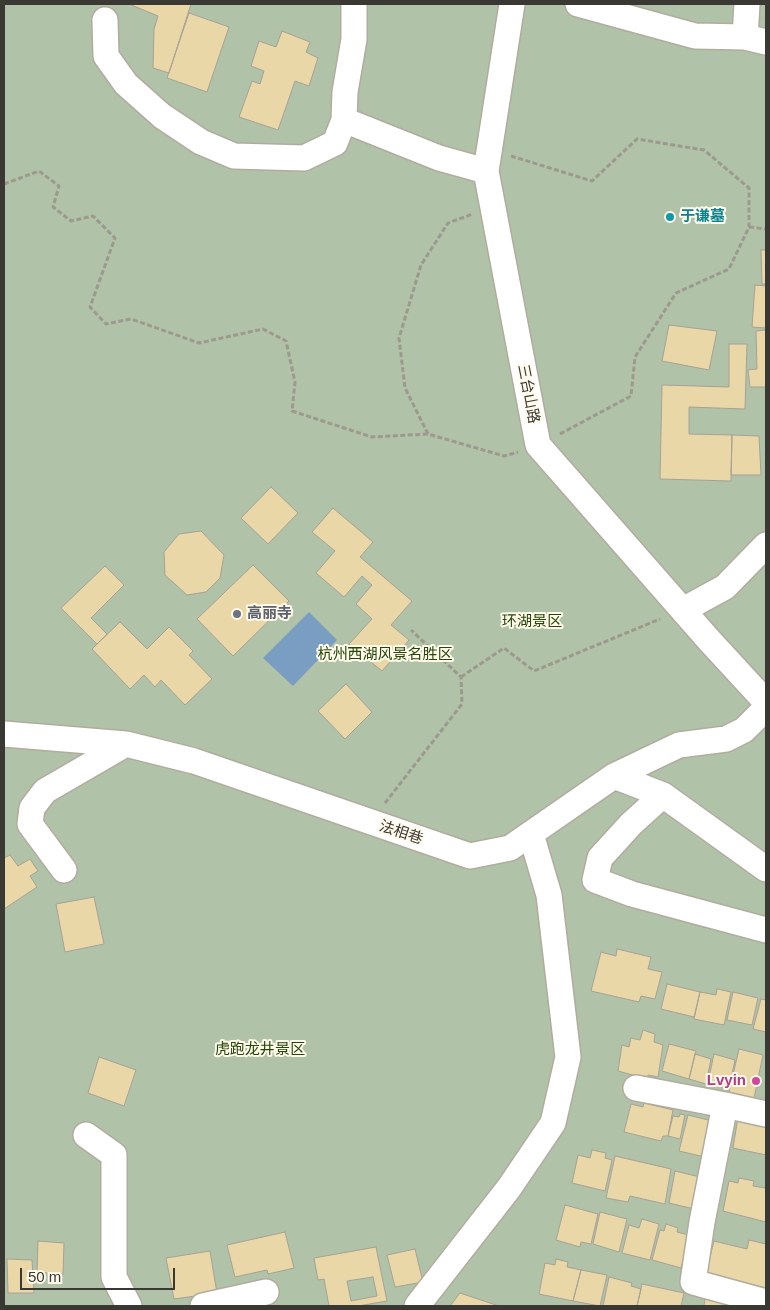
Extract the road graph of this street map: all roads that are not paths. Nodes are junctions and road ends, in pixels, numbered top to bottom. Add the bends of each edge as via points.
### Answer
1 (354, 4) edge
2 (512, 4) edge
3 (578, 4) edge
4 (747, 4) edge
5 (105, 20) dead end
6 (756, 40) edge
7 (344, 120) junction
8 (488, 160) junction
9 (766, 545) edge
10 (683, 610) junction
11 (766, 702) edge
12 (766, 708) edge
13 (4, 734) edge
14 (126, 744) junction
15 (614, 776) junction
16 (663, 795) junction
17 (531, 834) junction
18 (766, 869) edge
19 (64, 870) dead end
20 (766, 930) edge
21 (636, 1088) dead end
22 (725, 1105) junction
23 (766, 1114) edge
24 (86, 1135) dead end
25 (266, 1292) dead end
26 (766, 1302) edge
27 (129, 1306) edge
28 (203, 1306) edge
29 (417, 1306) edge

1 - 7 street via 354,39
2 - 8 street, 三台山路
3 - 6 street via 695,36
4 - 6 street
5 - 7 street via 106,56 126,84 162,116 201,142 234,156 304,158 335,144
7 - 8 street via 439,158
8 - 10 street, 三台山路 via 493,207 538,445
9 - 10 street via 725,587
10 - 11 street, 三台山路
12 - 15 street, 法相巷 via 744,730 726,739 679,745
13 - 14 street, 法相巷
14 - 17 street, 法相巷 via 194,761 470,856 510,848
14 - 19 street via 45,791 32,808 30,824
15 - 16 street
15 - 17 street, 法相巷
16 - 18 street
16 - 20 street via 600,858 595,880 632,894
17 - 29 street via 549,895 568,1058 554,1123
21 - 22 street
22 - 23 street
22 - 26 street via 693,1282
24 - 27 street via 114,1155 114,1277
25 - 28 street

